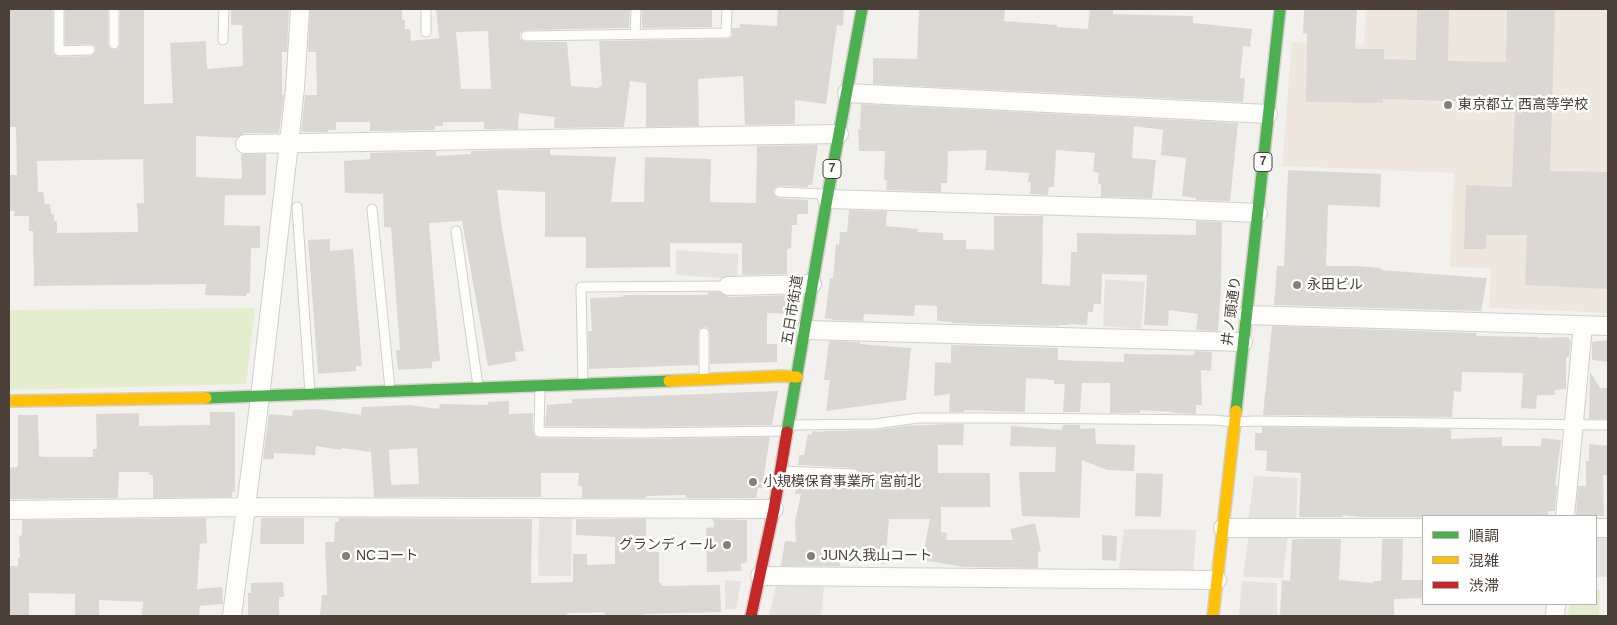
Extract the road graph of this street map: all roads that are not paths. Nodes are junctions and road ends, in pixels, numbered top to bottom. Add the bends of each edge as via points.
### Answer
1 (59, 9) edge
2 (114, 9) edge
3 (224, 9) edge
4 (300, 9) edge
5 (426, 9) edge
6 (636, 9) edge
7 (727, 9) edge
8 (862, 9) edge
9 (1280, 9) edge
10 (426, 32) dead end
11 (635, 34) junction
12 (526, 36) dead end
13 (223, 40) dead end
14 (114, 44) dead end
15 (90, 50) dead end
16 (847, 93) junction
17 (1268, 114) junction
18 (839, 134) junction
19 (289, 143) junction
20 (245, 144) dead end
21 (779, 192) dead end
22 (827, 197) junction
23 (297, 207) dead end
24 (372, 208) dead end
25 (1258, 214) junction
26 (456, 231) dead end
27 (812, 284) junction
28 (728, 286) joint
29 (1246, 315) junction
30 (1582, 326) junction
31 (1608, 326) edge
32 (806, 330) junction
33 (704, 333) dead end
34 (1243, 342) junction
35 (797, 377) junction
36 (704, 379) junction
37 (583, 384) junction
38 (540, 386) junction
39 (478, 388) junction
40 (390, 392) junction
41 (310, 395) junction
42 (260, 397) junction
43 (9, 401) edge
44 (1235, 422) junction
45 (1574, 425) junction
46 (1608, 425) edge
47 (788, 428) junction
48 (781, 470) junction
49 (854, 474) dead end
50 (245, 507) junction
51 (774, 509) junction
52 (9, 510) edge
53 (1565, 515) edge
54 (1223, 528) junction
55 (1422, 528) edge
56 (760, 576) junction
57 (1217, 580) junction
58 (232, 616) edge
59 (751, 616) edge
60 (1213, 616) edge

1 - 15 lane via 60,51
2 - 14 lane
3 - 13 lane
4 - 19 street
5 - 10 lane
6 - 11 lane
7 - 11 lane via 726,33
8 - 16 main road, 五日市街道 / 7
9 - 17 main road, 井ノ頭通り / 7
11 - 12 lane
16 - 17 street
16 - 18 main road, 五日市街道 / 7
17 - 25 main road, 井ノ頭通り / 7
18 - 19 street
18 - 22 main road, 五日市街道 / 7
19 - 20 street
19 - 42 street
21 - 22 lane
22 - 25 street
22 - 27 main road, 五日市街道 / 7
23 - 41 lane
24 - 40 lane
25 - 29 main road, 井ノ頭通り / 7
26 - 39 lane
27 - 28 street
27 - 32 main road, 五日市街道 / 7
28 - 37 lane via 581,286
29 - 30 street
29 - 34 main road, 井ノ頭通り / 7
30 - 31 street
30 - 45 street
32 - 34 street
32 - 35 main road, 五日市街道 / 7
33 - 36 lane
34 - 44 main road, 井ノ頭通り / 7
35 - 36 main road
35 - 47 main road, 五日市街道 / 7
36 - 37 main road
37 - 38 main road
38 - 39 main road
38 - 47 lane via 539,432 641,434
39 - 40 main road
40 - 41 main road
41 - 42 main road
42 - 43 main road
42 - 50 street
44 - 45 lane
44 - 47 lane via 918,418 875,424
44 - 54 main road, 井ノ頭通り / 7
45 - 46 lane
45 - 53 street
47 - 48 main road, 五日市街道 / 7
48 - 49 lane
48 - 51 main road, 五日市街道 / 7
50 - 51 street
50 - 52 street
50 - 58 street
51 - 56 main road, 五日市街道 / 7
54 - 55 street
54 - 57 main road, 井ノ頭通り / 7
56 - 57 street
56 - 59 main road, 五日市街道 / 7
57 - 60 main road, 井ノ頭通り / 7

